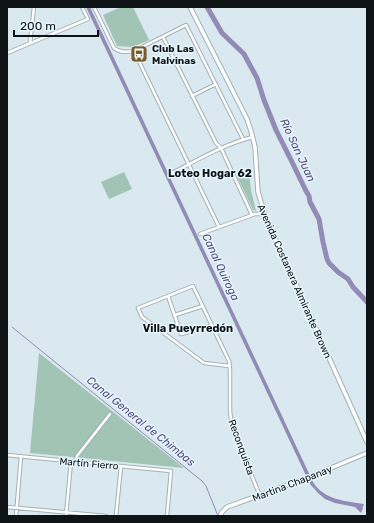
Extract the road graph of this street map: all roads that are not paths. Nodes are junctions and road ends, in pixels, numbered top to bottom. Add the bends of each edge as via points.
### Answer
1 (34, 7) edge
2 (82, 7) edge
3 (94, 7) edge
4 (190, 7) edge
5 (163, 37) junction
6 (30, 43) junction
7 (134, 51) junction
8 (7, 53) edge
9 (216, 84) junction
10 (192, 96) junction
11 (253, 137) junction
12 (243, 139) junction
13 (221, 148) junction
14 (189, 164) junction
15 (172, 173) dead end
16 (265, 214) junction
17 (252, 215) junction
18 (219, 227) junction
19 (200, 234) dead end
20 (168, 296) junction
21 (203, 306) junction
22 (175, 315) junction
23 (212, 326) junction
24 (230, 366) junction
25 (110, 414) dead end
26 (367, 442) edge
27 (367, 453) edge
28 (7, 455) edge
29 (21, 456) junction
30 (71, 461) junction
31 (76, 461) junction
32 (121, 466) junction
33 (260, 496) junction
34 (7, 506) edge
35 (16, 507) junction
36 (66, 512) junction
37 (16, 516) edge
38 (66, 516) edge
39 (106, 516) edge
40 (116, 516) edge
41 (167, 516) edge
42 (220, 516) edge

1 - 6 street
2 - 6 street via 88,19
3 - 7 street via 114,48 122,52
4 - 11 main road, Avenida Costanera Almirante Brown via 244,112
5 - 7 street
5 - 9 street via 186,25
5 - 10 street
6 - 8 street
7 - 14 street
9 - 10 street
9 - 12 street
10 - 13 street
11 - 12 street
11 - 16 main road, Avenida Costanera Almirante Brown via 257,188
12 - 13 street
13 - 14 street
13 - 17 street
14 - 15 street
14 - 18 street
16 - 17 street
16 - 26 main road, Avenida Costanera Almirante Brown
17 - 18 street
18 - 19 street
20 - 21 street, Reconquista via 193,286
20 - 22 street
20 - 24 street via 138,308 142,317 204,363
21 - 22 street
21 - 23 street, Reconquista
22 - 23 street via 181,334
23 - 24 street, Reconquista
24 - 33 street, Reconquista via 232,427
25 - 31 street via 77,456
27 - 33 main road, Martina Chapanay
28 - 29 street, Martín Fierro
29 - 30 street, Martín Fierro
29 - 35 street
30 - 31 street, Martín Fierro
30 - 36 street
31 - 32 street, Martín Fierro
32 - 40 street
32 - 41 street, Martín Fierro via 171,471
33 - 42 main road, Martina Chapanay via 227,507
34 - 35 street
35 - 36 street
35 - 37 street
36 - 38 street
36 - 39 street

